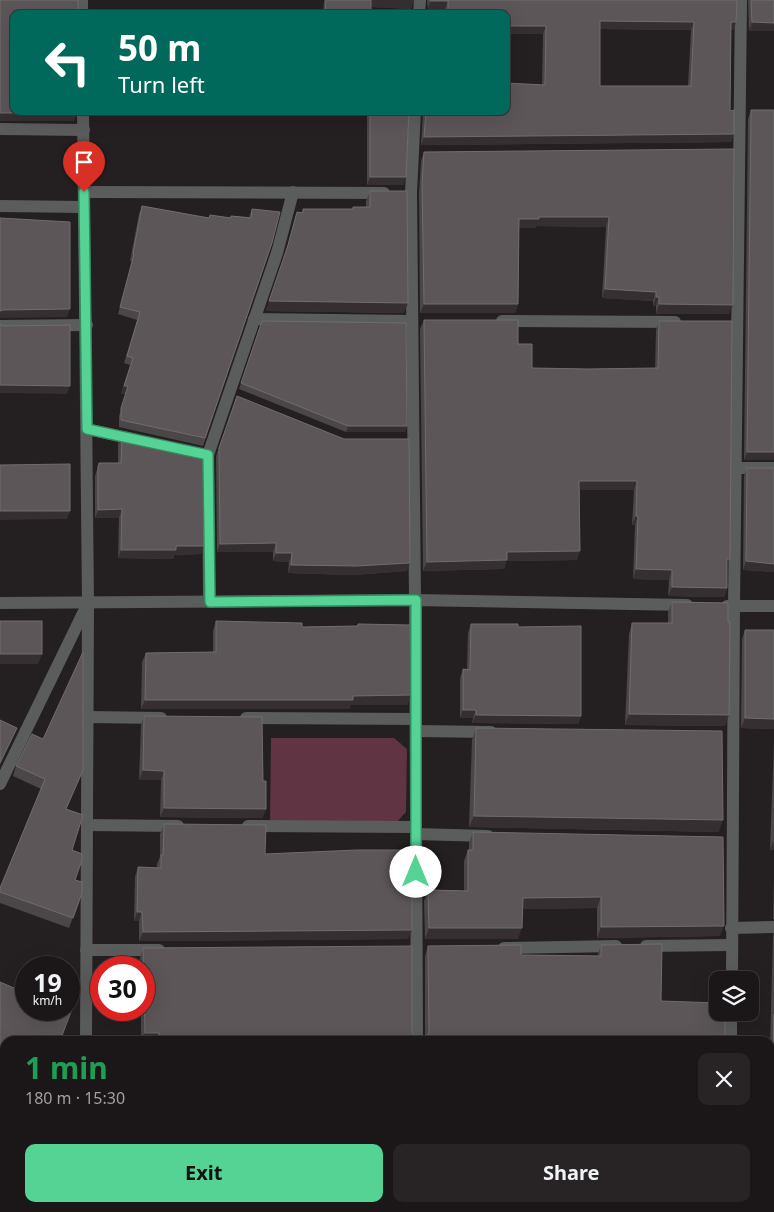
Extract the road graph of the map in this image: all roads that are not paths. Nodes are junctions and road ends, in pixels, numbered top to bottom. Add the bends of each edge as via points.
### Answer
1 (741, 0) edge
2 (83, 115) edge
3 (415, 115) edge
4 (0, 130) edge
5 (84, 130) junction
6 (84, 192) junction
7 (294, 192) junction
8 (411, 193) junction
9 (0, 206) edge
10 (84, 207) junction
11 (254, 319) junction
12 (417, 321) junction
13 (491, 321) edge
14 (688, 322) edge
15 (86, 325) junction
16 (0, 326) edge
17 (87, 429) junction
18 (152, 443) edge
19 (735, 468) junction
20 (774, 468) edge
21 (416, 600) junction
22 (210, 602) junction
23 (0, 603) edge
24 (88, 603) junction
25 (734, 606) junction
26 (774, 606) edge
27 (88, 717) junction
28 (177, 718) edge
29 (237, 718) edge
30 (416, 725) junction
31 (505, 732) edge
32 (0, 784) edge
33 (87, 825) junction
34 (187, 826) edge
35 (236, 826) edge
36 (416, 830) junction
37 (505, 836) edge
38 (774, 927) edge
39 (732, 928) junction
40 (732, 945) junction
41 (495, 948) edge
42 (86, 950) junction
43 (176, 950) edge
44 (732, 971) edge
45 (731, 1021) edge
46 (86, 1036) edge
47 (417, 1036) edge
48 (731, 1036) edge

1 - 19 street via 734,150 732,322
2 - 5 street
3 - 8 street via 418,153
4 - 5 street
5 - 6 street
6 - 7 street
6 - 10 street
7 - 8 street
7 - 11 street
8 - 12 street
9 - 10 street
10 - 15 street
11 - 12 street
11 - 22 street via 234,396 203,454
12 - 21 street via 409,440
13 - 14 street
15 - 16 street
15 - 17 street
17 - 18 street
17 - 24 street
19 - 20 street
19 - 25 street
21 - 22 street
21 - 25 street
21 - 30 street
22 - 24 street
23 - 24 street
24 - 27 street
24 - 32 street
25 - 26 street
25 - 39 street via 728,734
27 - 28 street
27 - 33 street
29 - 30 street
30 - 31 street
30 - 36 street
33 - 34 street
33 - 42 street
35 - 36 street
36 - 37 street
36 - 47 street
38 - 39 street
39 - 40 street
40 - 41 street
40 - 44 street
42 - 43 street
42 - 46 street
45 - 48 street

